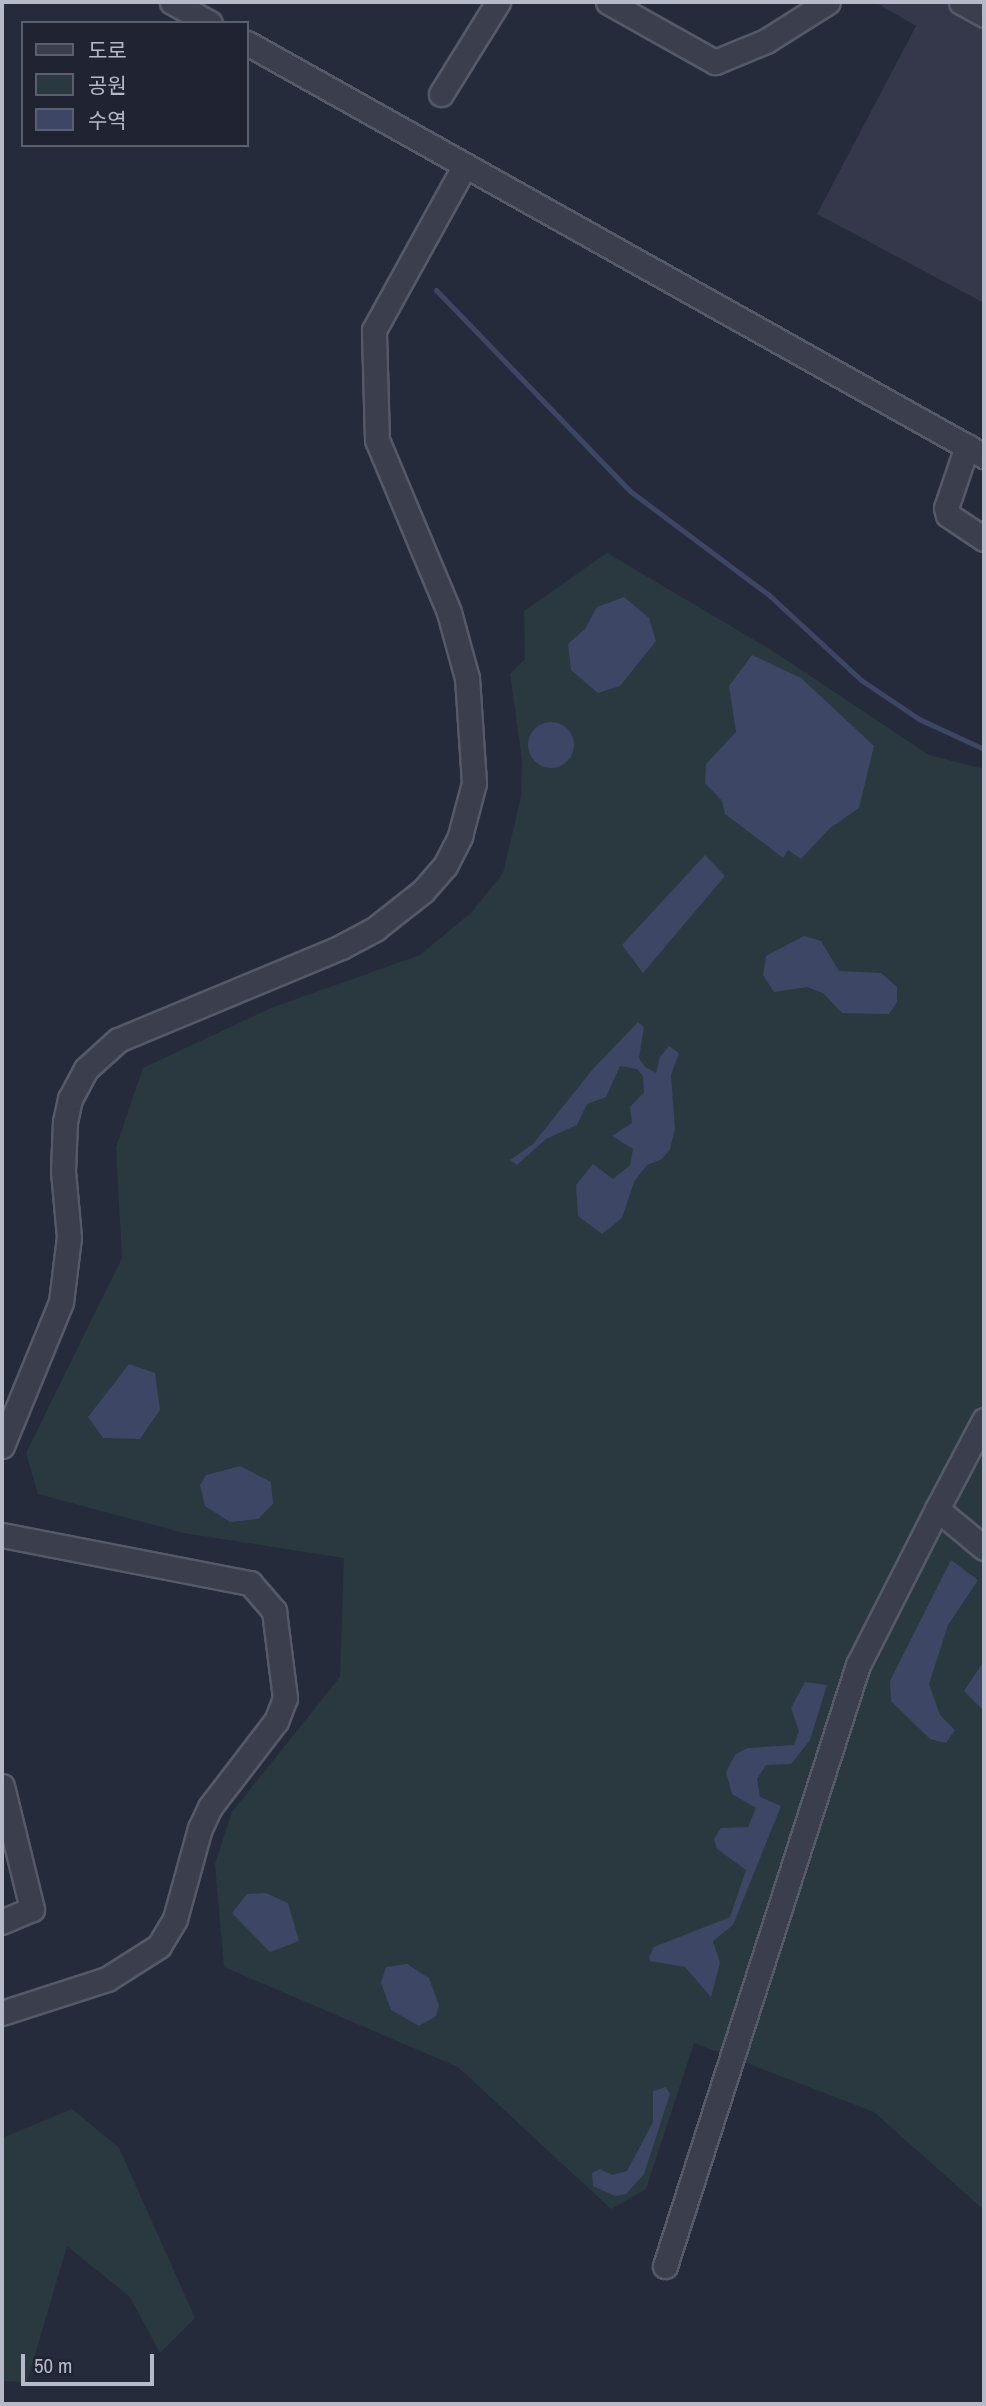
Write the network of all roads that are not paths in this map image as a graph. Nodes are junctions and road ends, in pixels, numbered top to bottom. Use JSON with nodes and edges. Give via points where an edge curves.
{"nodes":[{"id":1,"x":172,"y":2,"type":"edge"},
{"id":2,"x":498,"y":2,"type":"edge"},
{"id":3,"x":608,"y":2,"type":"edge"},
{"id":4,"x":828,"y":2,"type":"edge"},
{"id":5,"x":961,"y":2,"type":"edge"},
{"id":6,"x":984,"y":15,"type":"edge"},
{"id":7,"x":206,"y":21,"type":"edge"},
{"id":8,"x":248,"y":44,"type":"edge"},
{"id":9,"x":441,"y":94,"type":"dead end"},
{"id":10,"x":465,"y":165,"type":"junction"},
{"id":11,"x":976,"y":451,"type":"edge"},
{"id":12,"x":984,"y":539,"type":"edge"},
{"id":13,"x":984,"y":1420,"type":"edge"},
{"id":14,"x":2,"y":1446,"type":"edge"},
{"id":15,"x":937,"y":1509,"type":"junction"},
{"id":16,"x":2,"y":1535,"type":"edge"},
{"id":17,"x":984,"y":1548,"type":"edge"},
{"id":18,"x":2,"y":1786,"type":"edge"},
{"id":19,"x":2,"y":1922,"type":"edge"},
{"id":20,"x":2,"y":2013,"type":"edge"},
{"id":21,"x":665,"y":2266,"type":"dead end"}],
"edges":[{"from":1,"to":7,"type":"lane"},
{"from":2,"to":9,"type":"lane"},
{"from":3,"to":4,"type":"lane","via":[[715,62],[766,41]]},
{"from":5,"to":6,"type":"lane"},
{"from":8,"to":10,"type":"lane"},
{"from":10,"to":11,"type":"lane"},
{"from":10,"to":14,"type":"lane","via":[[374,330],[377,440],[449,612],[467,678],[474,783],[460,836],[423,891],[376,928],[118,1040],[86,1069],[70,1099],[65,1122],[68,1247],[61,1302]]},
{"from":11,"to":12,"type":"lane","via":[[946,508],[948,515]]},
{"from":13,"to":15,"type":"lane"},
{"from":15,"to":17,"type":"lane"},
{"from":15,"to":21,"type":"lane","via":[[858,1665]]},
{"from":16,"to":20,"type":"lane","via":[[250,1583],[274,1611],[285,1698],[276,1721],[210,1807],[196,1840],[175,1919],[159,1946],[107,1979]]},
{"from":18,"to":19,"type":"lane","via":[[32,1909]]}]}
